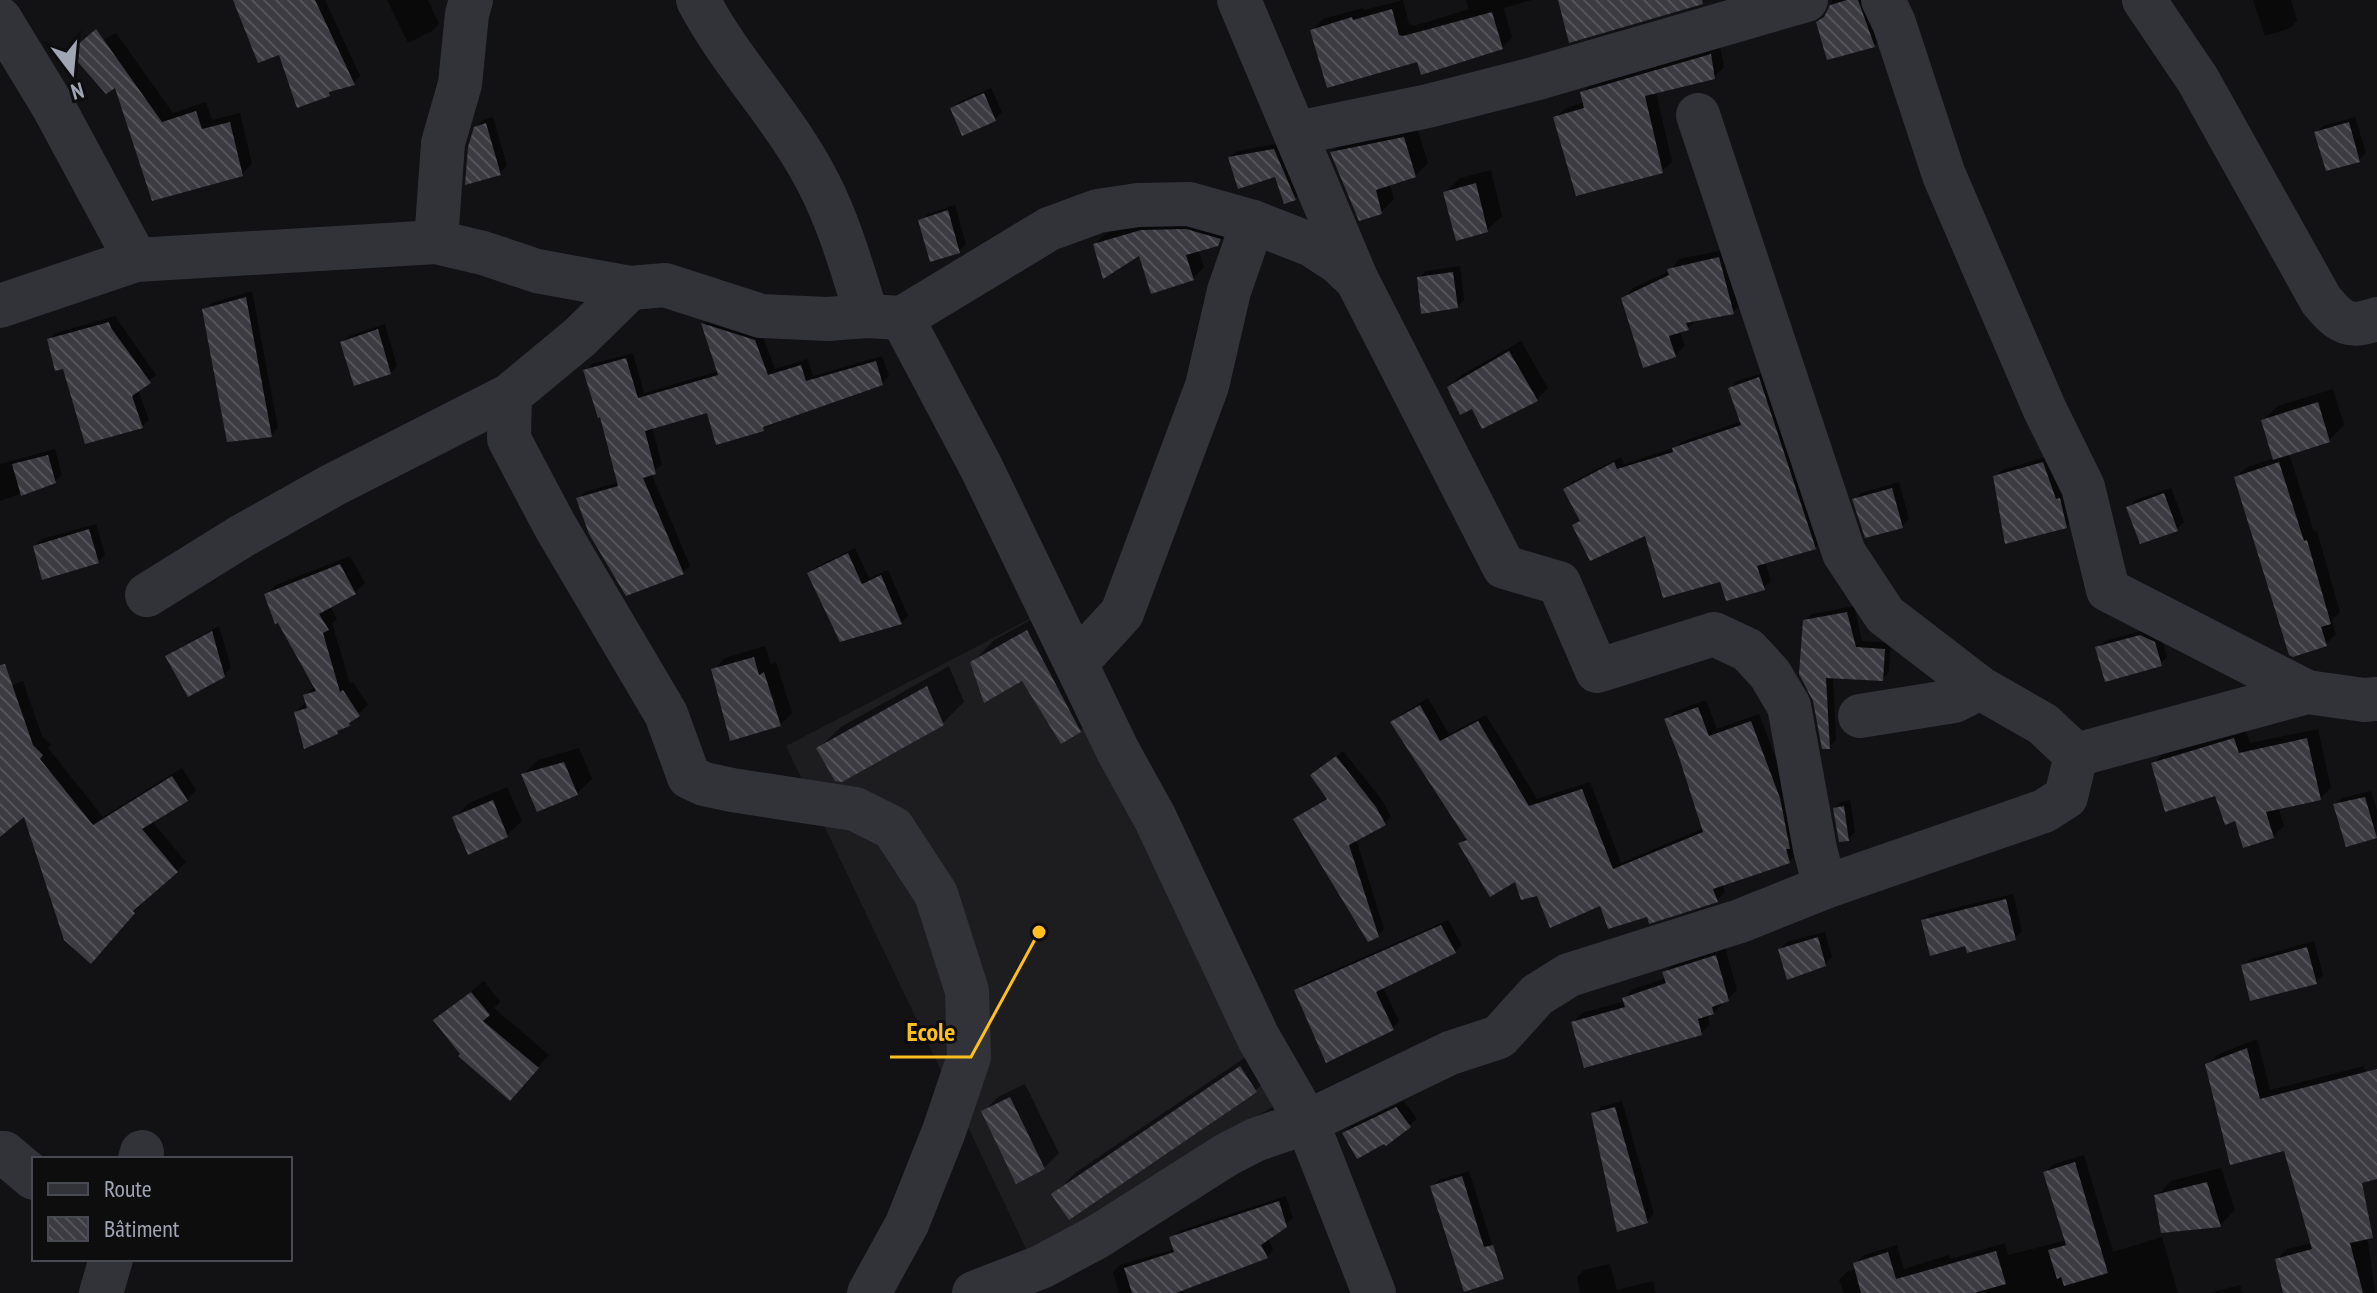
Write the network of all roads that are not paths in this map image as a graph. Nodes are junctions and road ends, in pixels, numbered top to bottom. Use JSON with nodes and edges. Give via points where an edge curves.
{"nodes":[{"id":1,"x":471,"y":0,"type":"edge"},
{"id":2,"x":698,"y":0,"type":"edge"},
{"id":3,"x":1239,"y":0,"type":"edge"},
{"id":4,"x":1806,"y":0,"type":"edge"},
{"id":5,"x":1883,"y":0,"type":"edge"},
{"id":6,"x":2144,"y":0,"type":"edge"},
{"id":7,"x":0,"y":19,"type":"edge"},
{"id":8,"x":1698,"y":115,"type":"dead end"},
{"id":9,"x":1297,"y":133,"type":"junction"},
{"id":10,"x":1253,"y":222,"type":"junction"},
{"id":11,"x":436,"y":242,"type":"junction"},
{"id":12,"x":136,"y":260,"type":"junction"},
{"id":13,"x":1357,"y":280,"type":"junction"},
{"id":14,"x":630,"y":288,"type":"junction"},
{"id":15,"x":0,"y":306,"type":"edge"},
{"id":16,"x":884,"y":317,"type":"junction"},
{"id":17,"x":2377,"y":319,"type":"edge"},
{"id":18,"x":510,"y":395,"type":"junction"},
{"id":19,"x":147,"y":595,"type":"dead end"},
{"id":20,"x":1077,"y":662,"type":"junction"},
{"id":21,"x":1980,"y":688,"type":"junction"},
{"id":22,"x":2307,"y":692,"type":"junction"},
{"id":23,"x":2377,"y":699,"type":"edge"},
{"id":24,"x":1860,"y":716,"type":"dead end"},
{"id":25,"x":2076,"y":755,"type":"junction"},
{"id":26,"x":1825,"y":887,"type":"junction"},
{"id":27,"x":1307,"y":1122,"type":"junction"},
{"id":28,"x":0,"y":1153,"type":"edge"},
{"id":29,"x":32,"y":1176,"type":"edge"},
{"id":30,"x":110,"y":1261,"type":"edge"},
{"id":31,"x":101,"y":1293,"type":"edge"},
{"id":32,"x":869,"y":1293,"type":"edge"},
{"id":33,"x":974,"y":1293,"type":"edge"},
{"id":34,"x":1374,"y":1293,"type":"edge"}],
"edges":[{"from":1,"to":11,"type":"street","via":[[460,84],[443,143]]},
{"from":2,"to":16,"type":"street","via":[[819,183],[849,258]]},
{"from":3,"to":9,"type":"street"},
{"from":4,"to":9,"type":"street","via":[[1534,79]]},
{"from":5,"to":22,"type":"street","via":[[1944,175],[2083,487],[2108,590]]},
{"from":6,"to":17,"type":"street","via":[[2198,80],[2321,300],[2336,319],[2357,326]]},
{"from":7,"to":12,"type":"street"},
{"from":8,"to":21,"type":"street","via":[[1844,553],[1885,615]]},
{"from":9,"to":13,"type":"street"},
{"from":10,"to":13,"type":"street","via":[[1312,245]]},
{"from":10,"to":16,"type":"street","via":[[1189,204],[1098,211],[1049,229]]},
{"from":10,"to":20,"type":"street","via":[[1229,291],[1207,386],[1122,613]]},
{"from":11,"to":12,"type":"street"},
{"from":11,"to":14,"type":"street","via":[[537,271]]},
{"from":12,"to":15,"type":"street"},
{"from":13,"to":26,"type":"street","via":[[1504,567],[1559,583],[1597,671],[1714,634],[1748,650],[1770,674],[1789,706]]},
{"from":14,"to":16,"type":"street","via":[[665,285],[761,316]]},
{"from":14,"to":18,"type":"street"},
{"from":16,"to":20,"type":"street","via":[[981,467]]},
{"from":18,"to":19,"type":"street","via":[[333,485]]},
{"from":18,"to":32,"type":"street","via":[[509,439],[666,714],[689,777],[732,790],[855,809],[893,828],[936,894],[967,991],[969,1057],[907,1224]]},
{"from":20,"to":27,"type":"street","via":[[1258,1037]]},
{"from":21,"to":24,"type":"street","via":[[1954,701]]},
{"from":21,"to":25,"type":"street","via":[[2043,724]]},
{"from":22,"to":23,"type":"street"},
{"from":22,"to":25,"type":"street"},
{"from":25,"to":26,"type":"street","via":[[2066,797],[2044,811]]},
{"from":26,"to":27,"type":"street","via":[[1740,921],[1569,975],[1537,995],[1499,1037],[1450,1053]]},
{"from":27,"to":33,"type":"street","via":[[1255,1140],[1097,1237],[1041,1267]]},
{"from":27,"to":34,"type":"street"},
{"from":28,"to":29,"type":"street"},
{"from":30,"to":31,"type":"street"}]}
